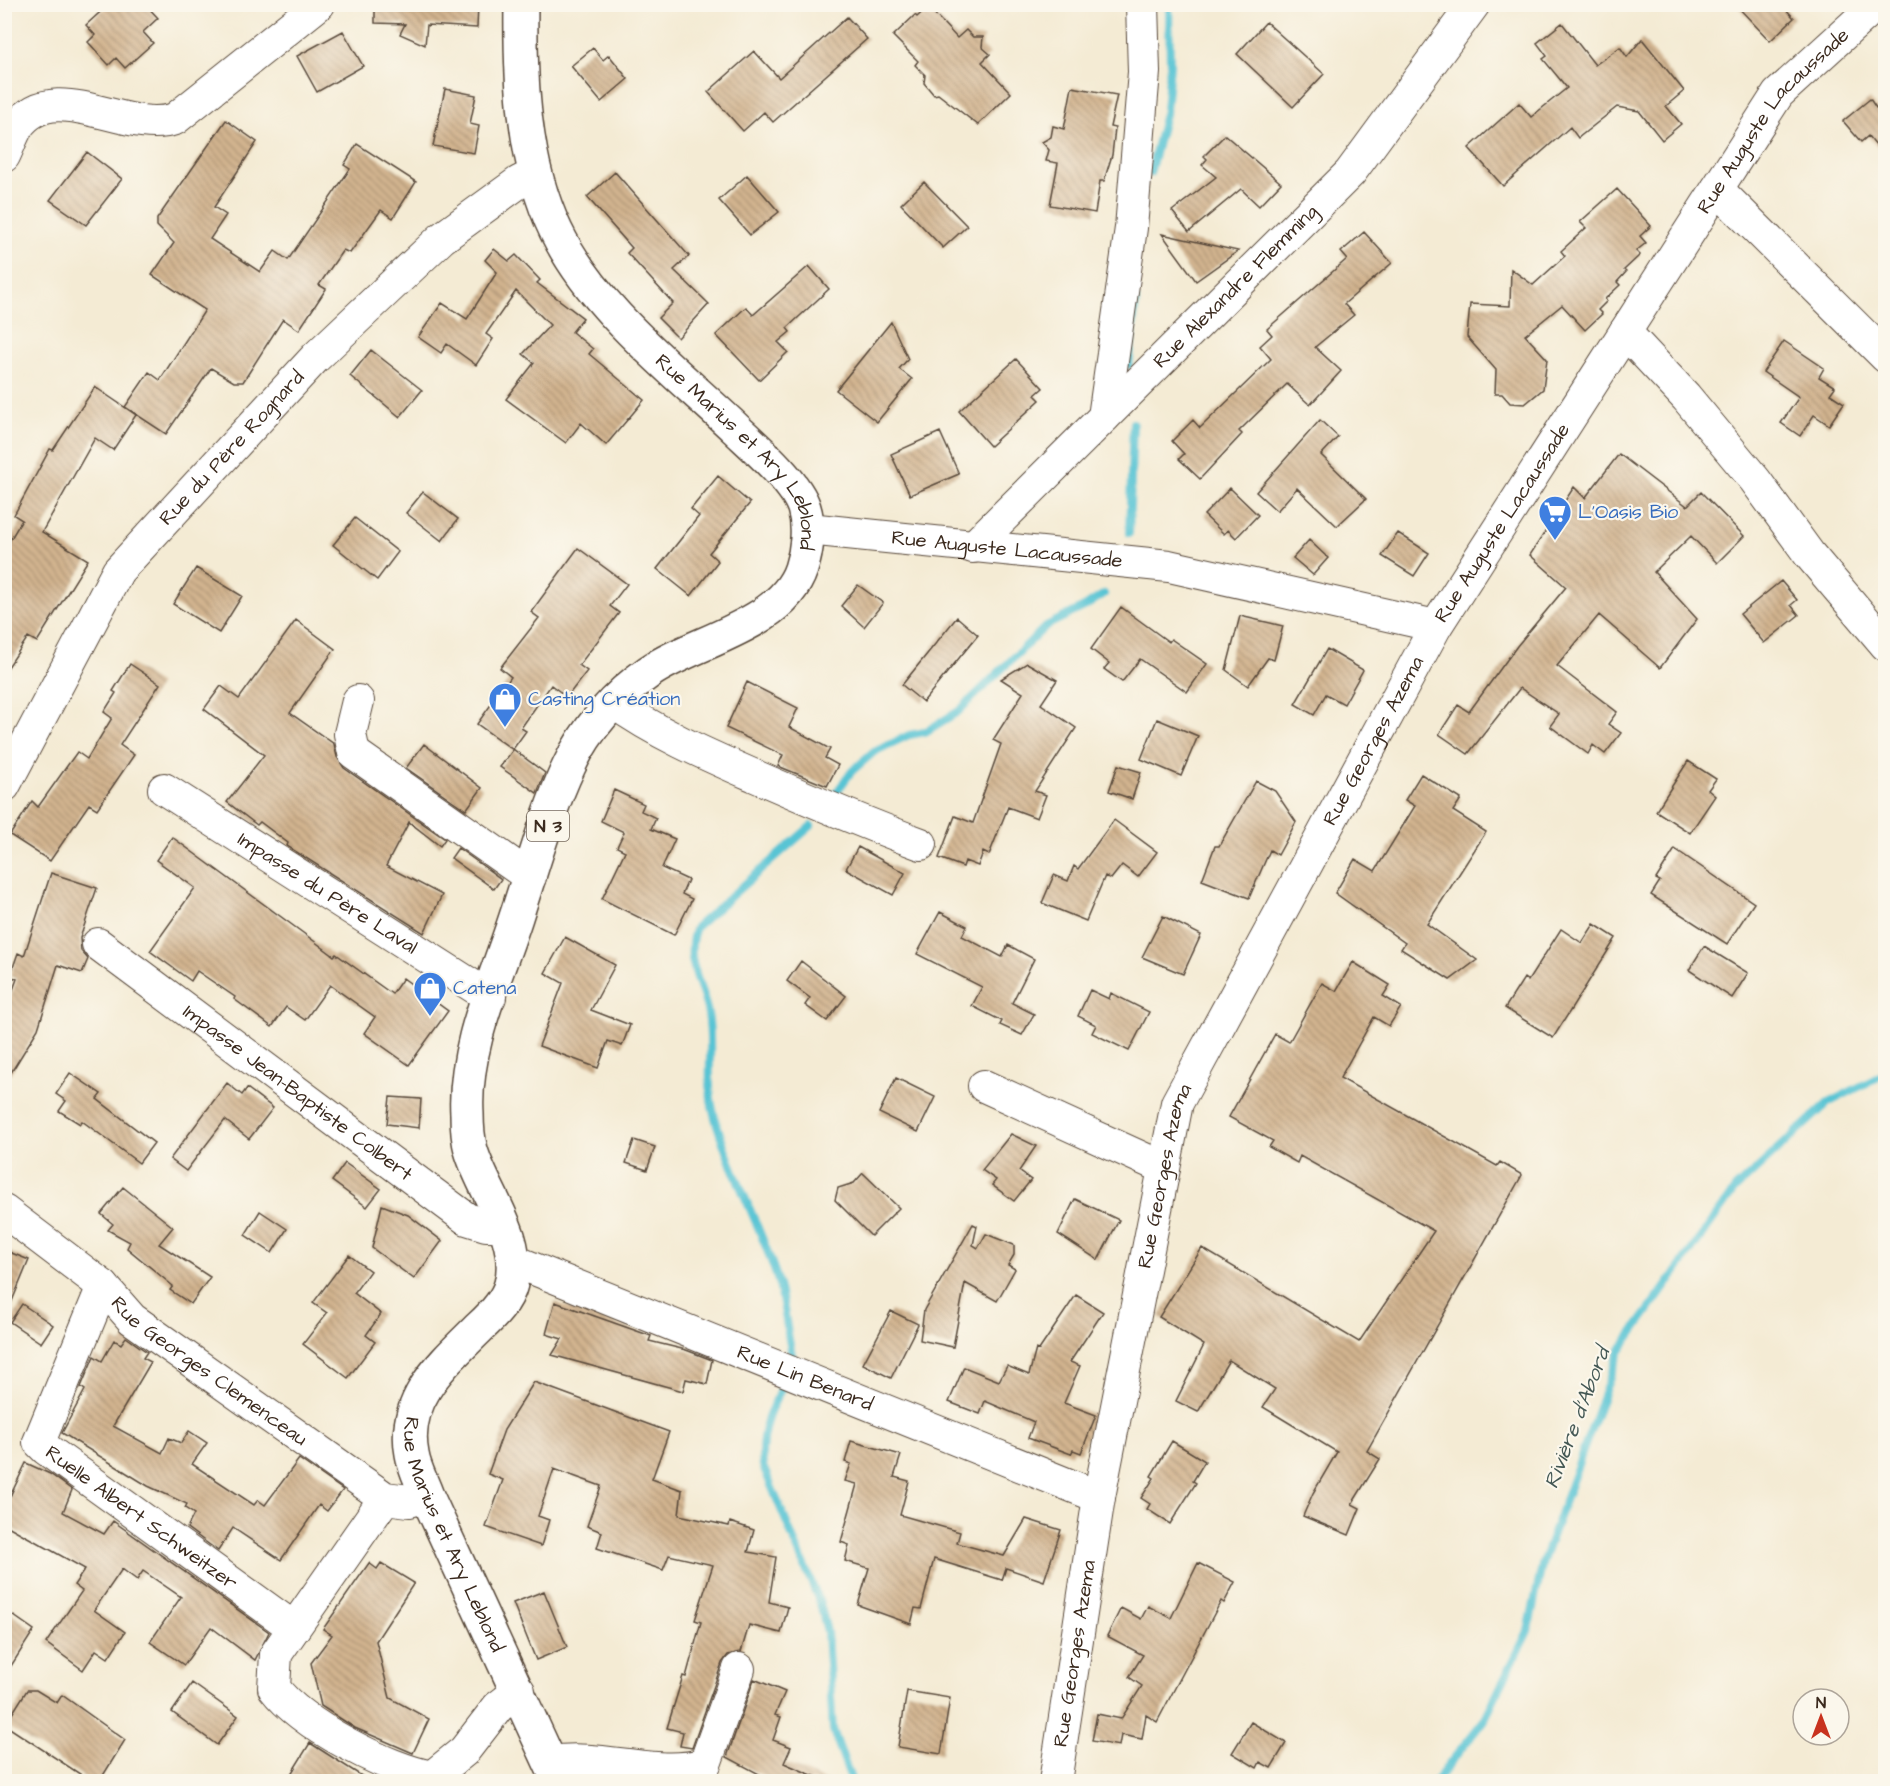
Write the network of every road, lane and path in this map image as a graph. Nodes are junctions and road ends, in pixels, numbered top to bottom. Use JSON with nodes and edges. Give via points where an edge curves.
{"nodes":[{"id":1,"x":319,"y":4,"type":"edge"},
{"id":2,"x":520,"y":4,"type":"edge"},
{"id":3,"x":1142,"y":4,"type":"edge"},
{"id":4,"x":1474,"y":4,"type":"edge"},
{"id":5,"x":1884,"y":4,"type":"edge"},
{"id":6,"x":4,"y":156,"type":"edge"},
{"id":7,"x":535,"y":174,"type":"junction"},
{"id":8,"x":1718,"y":189,"type":"junction"},
{"id":9,"x":1625,"y":332,"type":"junction"},
{"id":10,"x":1886,"y":357,"type":"edge"},
{"id":11,"x":1104,"y":417,"type":"junction"},
{"id":12,"x":808,"y":529,"type":"junction"},
{"id":13,"x":974,"y":547,"type":"junction"},
{"id":14,"x":1436,"y":626,"type":"junction"},
{"id":15,"x":1886,"y":645,"type":"edge"},
{"id":16,"x":358,"y":701,"type":"dead end"},
{"id":17,"x":613,"y":702,"type":"junction"},
{"id":18,"x":4,"y":786,"type":"edge"},
{"id":19,"x":164,"y":789,"type":"dead end"},
{"id":20,"x":921,"y":844,"type":"dead end"},
{"id":21,"x":530,"y":877,"type":"junction"},
{"id":22,"x":98,"y":944,"type":"dead end"},
{"id":23,"x":490,"y":997,"type":"junction"},
{"id":24,"x":984,"y":1086,"type":"dead end"},
{"id":25,"x":1164,"y":1168,"type":"junction"},
{"id":26,"x":4,"y":1211,"type":"edge"},
{"id":27,"x":504,"y":1225,"type":"junction"},
{"id":28,"x":512,"y":1260,"type":"junction"},
{"id":29,"x":103,"y":1286,"type":"junction"},
{"id":30,"x":427,"y":1496,"type":"junction"},
{"id":31,"x":1099,"y":1497,"type":"junction"},
{"id":32,"x":385,"y":1498,"type":"junction"},
{"id":33,"x":294,"y":1628,"type":"junction"},
{"id":34,"x":739,"y":1670,"type":"dead end"},
{"id":35,"x":519,"y":1691,"type":"junction"},
{"id":36,"x":555,"y":1772,"type":"edge"},
{"id":37,"x":1055,"y":1782,"type":"edge"}],
"edges":[{"from":1,"to":6,"type":"street","via":[[175,119],[149,124],[60,103],[43,107],[18,126]]},
{"from":2,"to":7,"type":"main road","name":"Rue Marius et Ary Leblond","number":"N 3","via":[[520,42]]},
{"from":3,"to":11,"type":"street","via":[[1144,72],[1131,228]]},
{"from":4,"to":11,"type":"street","name":"Rue Alexandre Flemming","via":[[1350,173]]},
{"from":5,"to":8,"type":"street","name":"Rue Auguste Lacaussade","via":[[1868,12],[1778,94]]},
{"from":7,"to":12,"type":"main road","name":"Rue Marius et Ary Leblond","number":"N 3","via":[[556,232],[589,285],[644,343],[772,463],[803,504]]},
{"from":7,"to":18,"type":"street","name":"Rue du Père Rognard","via":[[442,238],[341,334],[118,571]]},
{"from":8,"to":9,"type":"street","name":"Rue Auguste Lacaussade"},
{"from":8,"to":10,"type":"street"},
{"from":9,"to":14,"type":"street","name":"Rue Auguste Lacaussade"},
{"from":9,"to":15,"type":"street","via":[[1748,471],[1809,554]]},
{"from":11,"to":13,"type":"street","name":"Rue Alexandre Flemming"},
{"from":12,"to":13,"type":"street","name":"Rue Auguste Lacaussade"},
{"from":12,"to":17,"type":"main road","name":"Rue Marius et Ary Leblond","number":"N 3","via":[[800,573],[778,604],[716,640],[651,670]]},
{"from":13,"to":14,"type":"street","name":"Rue Auguste Lacaussade","via":[[1169,566]]},
{"from":14,"to":25,"type":"street","name":"Rue Georges Azema","via":[[1177,1103]]},
{"from":16,"to":21,"type":"street","via":[[350,734],[354,753]]},
{"from":17,"to":20,"type":"street","via":[[634,718],[720,761]]},
{"from":17,"to":21,"type":"main road","name":"Rue Marius et Ary Leblond","number":"N 3","via":[[569,766]]},
{"from":19,"to":23,"type":"street","name":"Impasse du Père Laval"},
{"from":21,"to":23,"type":"main road","name":"Rue Marius et Ary Leblond","number":"N 3"},
{"from":22,"to":27,"type":"street","name":"Impasse Jean-Baptiste Colbert","via":[[467,1219]]},
{"from":23,"to":27,"type":"main road","name":"Rue Marius et Ary Leblond","number":"N 3","via":[[468,1076],[466,1114],[471,1150]]},
{"from":24,"to":25,"type":"street"},
{"from":25,"to":31,"type":"street","name":"Rue Georges Azema"},
{"from":26,"to":29,"type":"street","name":"Rue Georges Clemenceau"},
{"from":27,"to":28,"type":"main road","name":"Rue Marius et Ary Leblond","number":"N 3"},
{"from":28,"to":30,"type":"main road","name":"Rue Marius et Ary Leblond","number":"N 3","via":[[512,1283],[504,1300],[428,1381],[416,1404],[412,1454]]},
{"from":28,"to":31,"type":"street","name":"Rue Lin Benard"},
{"from":29,"to":32,"type":"street","name":"Rue Georges Clemenceau","via":[[132,1319]]},
{"from":29,"to":33,"type":"street","name":"Ruelle Albert Schweitzer","via":[[39,1442]]},
{"from":30,"to":32,"type":"street","via":[[409,1501]]},
{"from":30,"to":35,"type":"main road","name":"Rue Marius et Ary Leblond","number":"N 3"},
{"from":31,"to":37,"type":"street","name":"Rue Georges Azema"},
{"from":32,"to":33,"type":"street"},
{"from":33,"to":35,"type":"street","via":[[276,1654],[273,1667],[274,1688],[283,1700],[326,1730],[408,1773],[432,1777],[464,1751],[498,1707]]},
{"from":34,"to":36,"type":"street","via":[[705,1764],[687,1769],[574,1758]]},
{"from":35,"to":36,"type":"main road","name":"Rue Marius et Ary Leblond","number":"N 3"}]}
